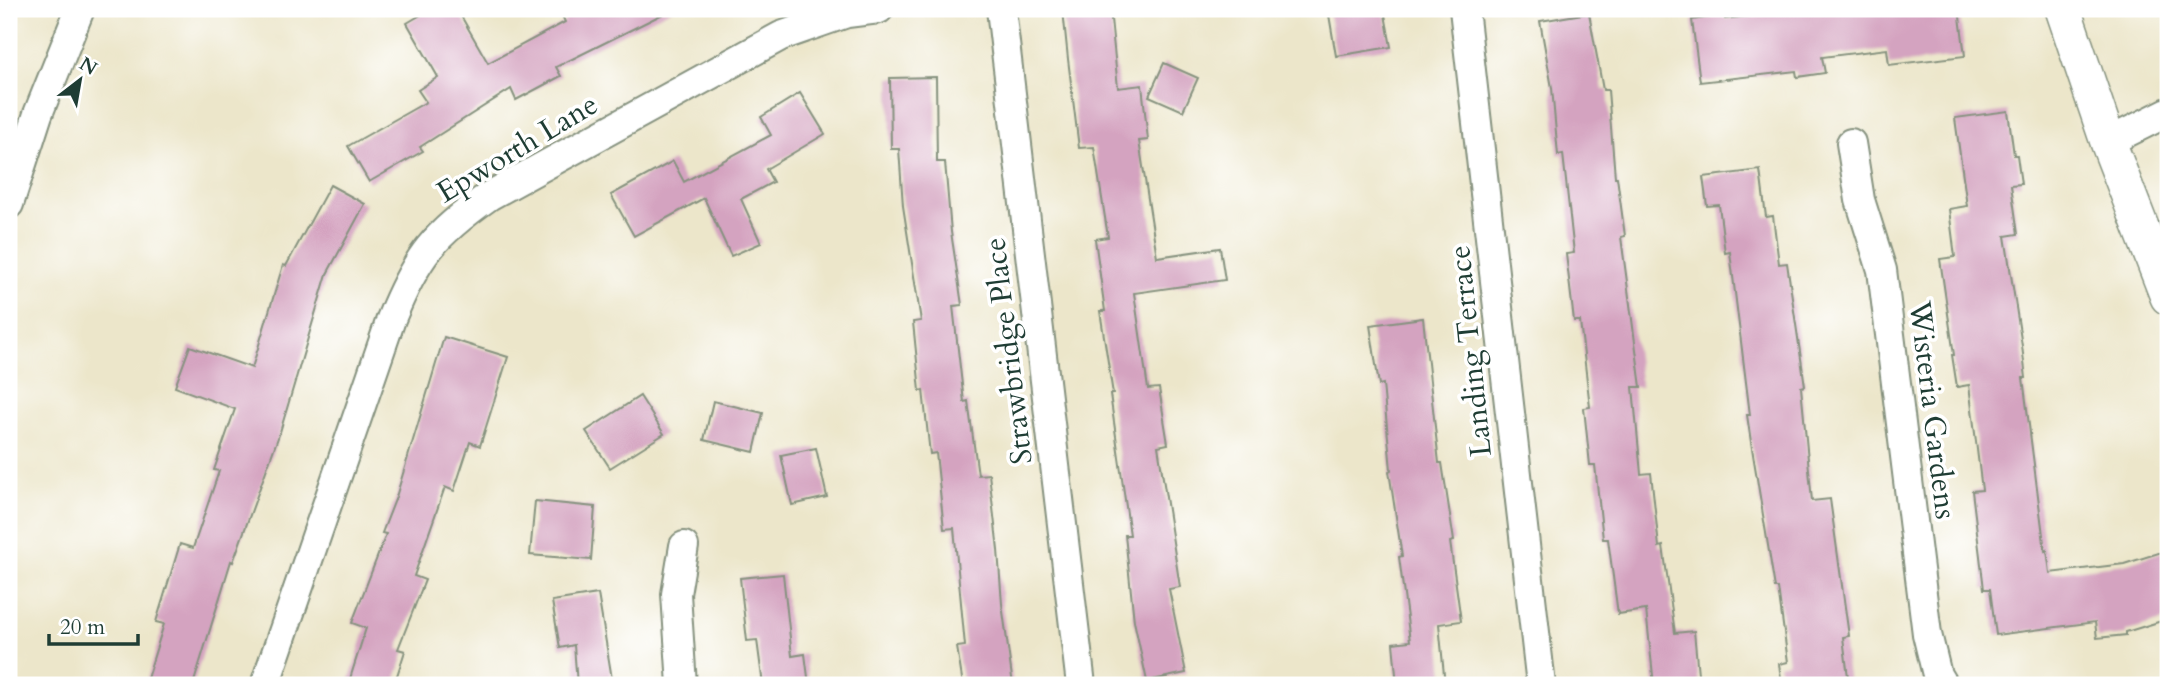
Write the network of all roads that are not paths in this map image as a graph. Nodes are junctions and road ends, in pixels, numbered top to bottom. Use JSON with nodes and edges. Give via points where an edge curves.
{"nodes":[{"id":1,"x":80,"y":9,"type":"edge"},
{"id":2,"x":879,"y":9,"type":"edge"},
{"id":3,"x":1001,"y":9,"type":"edge"},
{"id":4,"x":1464,"y":9,"type":"edge"},
{"id":5,"x":2063,"y":9,"type":"edge"},
{"id":6,"x":2168,"y":112,"type":"edge"},
{"id":7,"x":2108,"y":142,"type":"junction"},
{"id":8,"x":1851,"y":143,"type":"dead end"},
{"id":9,"x":9,"y":204,"type":"edge"},
{"id":10,"x":2168,"y":297,"type":"edge"},
{"id":11,"x":684,"y":546,"type":"dead end"},
{"id":12,"x":1939,"y":682,"type":"edge"},
{"id":13,"x":265,"y":685,"type":"edge"},
{"id":14,"x":682,"y":685,"type":"edge"},
{"id":15,"x":1081,"y":685,"type":"edge"},
{"id":16,"x":1541,"y":685,"type":"edge"}],
"edges":[{"from":1,"to":9,"type":"street","via":[[38,114]]},
{"from":2,"to":13,"type":"street","name":"Epworth Lane","via":[[847,13],[781,36],[489,196],[428,246],[407,279],[391,319]]},
{"from":3,"to":15,"type":"street","name":"Strawbridge Place"},
{"from":4,"to":16,"type":"street","name":"Landing Terrace"},
{"from":5,"to":7,"type":"street"},
{"from":6,"to":7,"type":"street"},
{"from":7,"to":10,"type":"street"},
{"from":8,"to":12,"type":"street","name":"Wisteria Gardens","via":[[1860,200],[1882,270],[1927,634]]},
{"from":11,"to":14,"type":"street","via":[[676,594]]}]}
